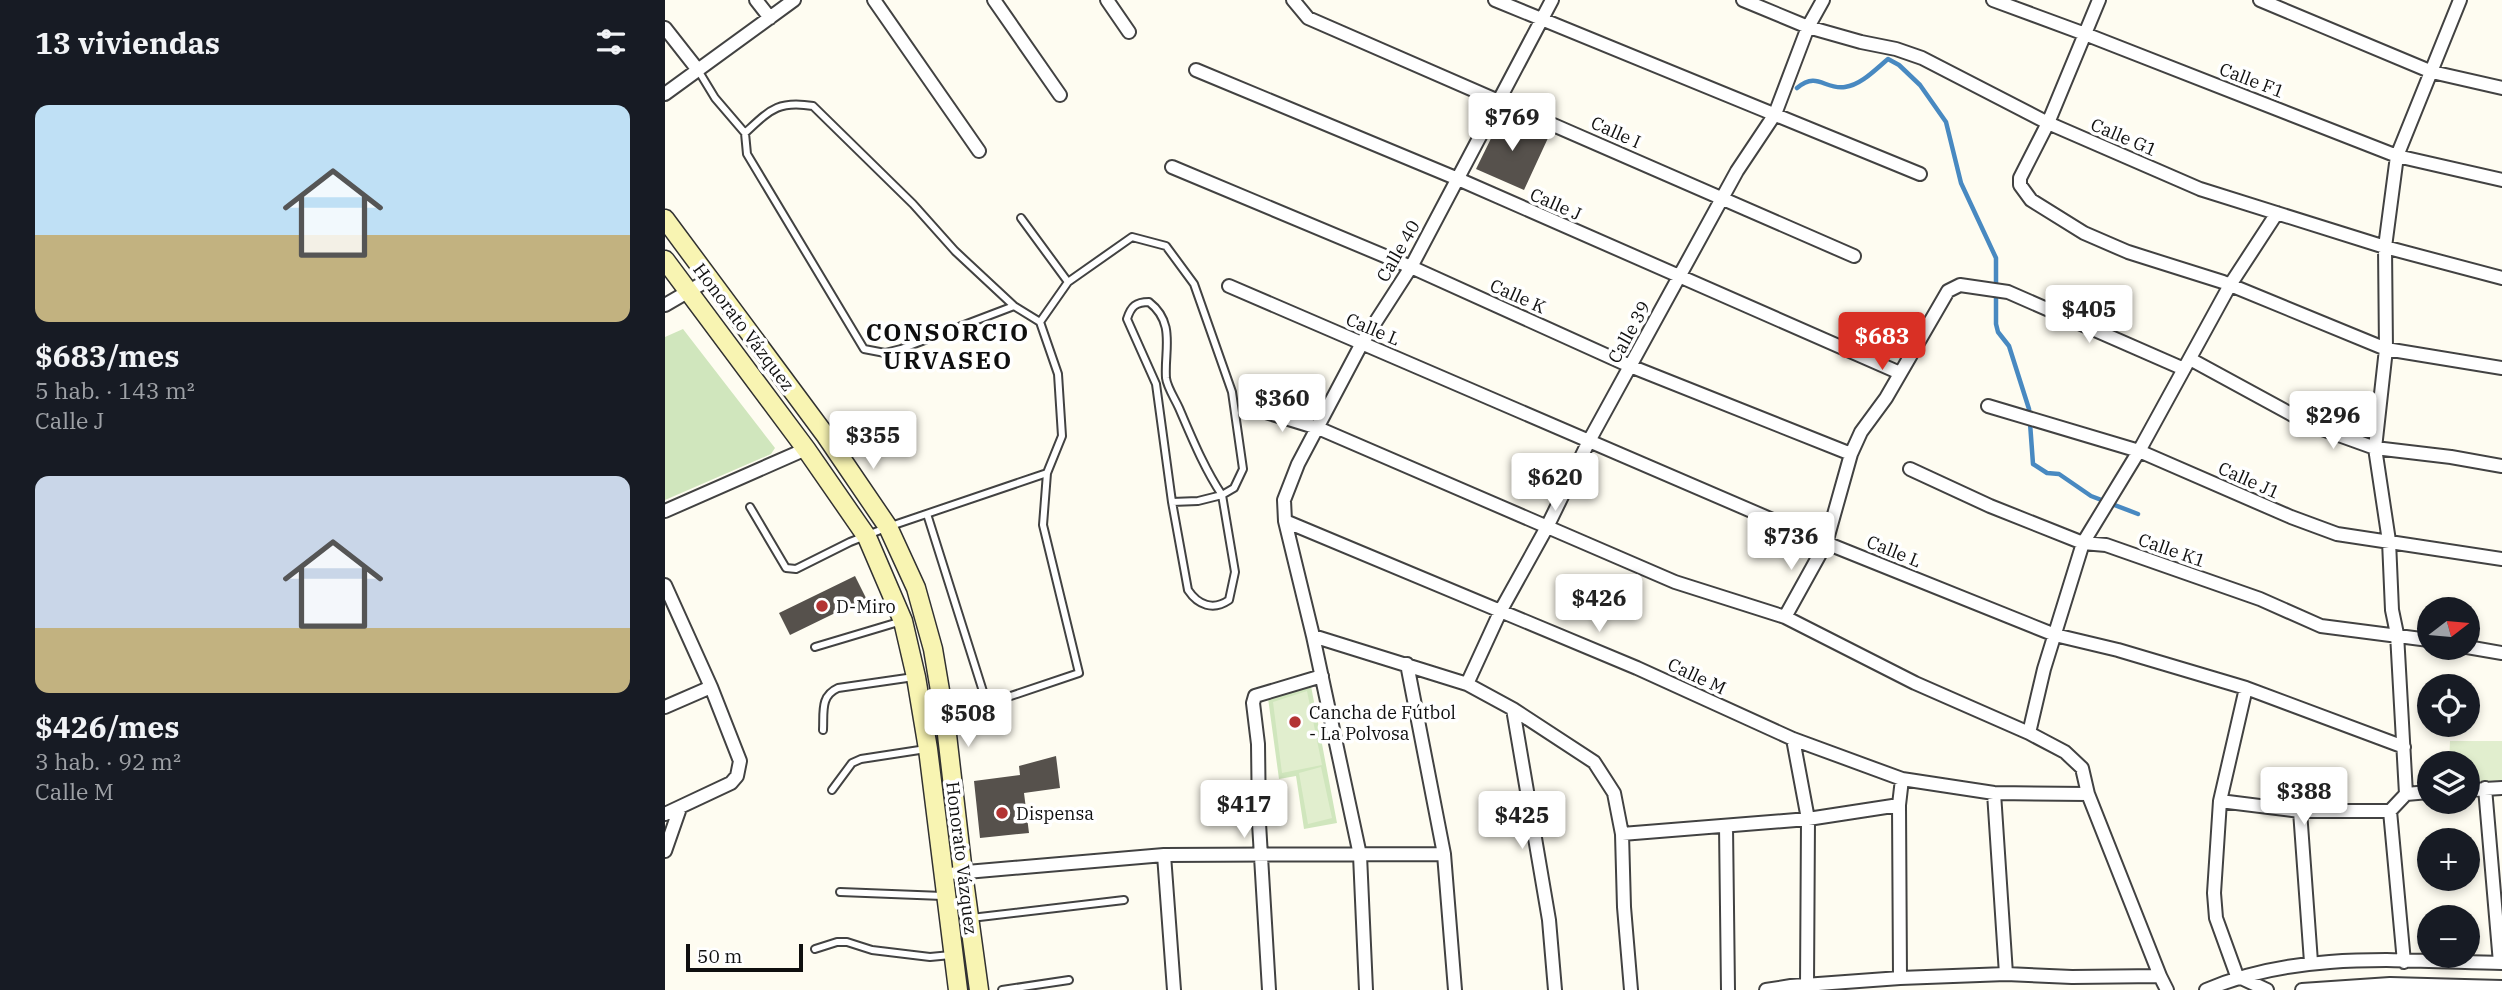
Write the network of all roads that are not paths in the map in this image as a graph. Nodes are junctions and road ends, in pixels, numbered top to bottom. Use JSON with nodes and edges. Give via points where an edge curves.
{"nodes":[{"id":1,"x":756,"y":0,"type":"edge"},
{"id":2,"x":794,"y":0,"type":"edge"},
{"id":3,"x":874,"y":0,"type":"edge"},
{"id":4,"x":994,"y":0,"type":"edge"},
{"id":5,"x":1107,"y":0,"type":"edge"},
{"id":6,"x":1293,"y":0,"type":"edge"},
{"id":7,"x":1495,"y":0,"type":"edge"},
{"id":8,"x":1552,"y":0,"type":"edge"},
{"id":9,"x":1743,"y":0,"type":"edge"},
{"id":10,"x":1823,"y":0,"type":"edge"},
{"id":11,"x":1993,"y":0,"type":"edge"},
{"id":12,"x":2099,"y":0,"type":"edge"},
{"id":13,"x":2260,"y":0,"type":"edge"},
{"id":14,"x":2460,"y":0,"type":"edge"},
{"id":15,"x":770,"y":18,"type":"junction"},
{"id":16,"x":1542,"y":19,"type":"junction"},
{"id":17,"x":1808,"y":27,"type":"junction"},
{"id":18,"x":665,"y":28,"type":"edge"},
{"id":19,"x":1129,"y":32,"type":"dead end"},
{"id":20,"x":2085,"y":34,"type":"junction"},
{"id":21,"x":698,"y":70,"type":"junction"},
{"id":22,"x":1196,"y":70,"type":"dead end"},
{"id":23,"x":2432,"y":72,"type":"junction"},
{"id":24,"x":2502,"y":88,"type":"edge"},
{"id":25,"x":665,"y":94,"type":"edge"},
{"id":26,"x":1060,"y":95,"type":"dead end"},
{"id":27,"x":1499,"y":100,"type":"junction"},
{"id":28,"x":1775,"y":114,"type":"junction"},
{"id":29,"x":2047,"y":123,"type":"junction"},
{"id":30,"x":745,"y":133,"type":"junction"},
{"id":31,"x":979,"y":151,"type":"dead end"},
{"id":32,"x":2397,"y":156,"type":"junction"},
{"id":33,"x":1172,"y":167,"type":"dead end"},
{"id":34,"x":1920,"y":174,"type":"dead end"},
{"id":35,"x":1458,"y":179,"type":"junction"},
{"id":36,"x":2502,"y":180,"type":"edge"},
{"id":37,"x":1722,"y":198,"type":"junction"},
{"id":38,"x":2277,"y":213,"type":"junction"},
{"id":39,"x":1021,"y":218,"type":"dead end"},
{"id":40,"x":665,"y":219,"type":"edge"},
{"id":41,"x":2385,"y":247,"type":"junction"},
{"id":42,"x":1854,"y":256,"type":"dead end"},
{"id":43,"x":665,"y":260,"type":"edge"},
{"id":44,"x":1411,"y":267,"type":"junction"},
{"id":45,"x":1679,"y":278,"type":"junction"},
{"id":46,"x":2502,"y":278,"type":"edge"},
{"id":47,"x":708,"y":280,"type":"junction"},
{"id":48,"x":1068,"y":282,"type":"junction"},
{"id":49,"x":2230,"y":285,"type":"junction"},
{"id":50,"x":1229,"y":286,"type":"dead end"},
{"id":51,"x":688,"y":293,"type":"junction"},
{"id":52,"x":665,"y":305,"type":"edge"},
{"id":53,"x":1014,"y":306,"type":"junction"},
{"id":54,"x":1040,"y":322,"type":"junction"},
{"id":55,"x":1362,"y":343,"type":"junction"},
{"id":56,"x":2386,"y":349,"type":"junction"},
{"id":57,"x":2187,"y":364,"type":"junction"},
{"id":58,"x":1630,"y":366,"type":"junction"},
{"id":59,"x":2502,"y":368,"type":"edge"},
{"id":60,"x":1900,"y":373,"type":"junction"},
{"id":61,"x":1988,"y":406,"type":"dead end"},
{"id":62,"x":1256,"y":408,"type":"dead end"},
{"id":63,"x":1318,"y":428,"type":"junction"},
{"id":64,"x":1589,"y":441,"type":"junction"},
{"id":65,"x":806,"y":449,"type":"junction"},
{"id":66,"x":2375,"y":449,"type":"junction"},
{"id":67,"x":2139,"y":451,"type":"junction"},
{"id":68,"x":1851,"y":454,"type":"junction"},
{"id":69,"x":2502,"y":466,"type":"edge"},
{"id":70,"x":1910,"y":469,"type":"dead end"},
{"id":71,"x":1047,"y":473,"type":"junction"},
{"id":72,"x":1223,"y":495,"type":"junction"},
{"id":73,"x":1172,"y":502,"type":"junction"},
{"id":74,"x":750,"y":508,"type":"dead end"},
{"id":75,"x":665,"y":512,"type":"edge"},
{"id":76,"x":927,"y":514,"type":"junction"},
{"id":77,"x":1285,"y":521,"type":"junction"},
{"id":78,"x":888,"y":527,"type":"junction"},
{"id":79,"x":1547,"y":527,"type":"junction"},
{"id":80,"x":867,"y":537,"type":"junction"},
{"id":81,"x":2389,"y":541,"type":"junction"},
{"id":82,"x":1826,"y":543,"type":"junction"},
{"id":83,"x":2083,"y":543,"type":"junction"},
{"id":84,"x":2502,"y":559,"type":"edge"},
{"id":85,"x":665,"y":585,"type":"edge"},
{"id":86,"x":669,"y":605,"type":"edge"},
{"id":87,"x":1501,"y":610,"type":"junction"},
{"id":88,"x":1785,"y":617,"type":"junction"},
{"id":89,"x":903,"y":621,"type":"junction"},
{"id":90,"x":2397,"y":634,"type":"junction"},
{"id":91,"x":2055,"y":635,"type":"junction"},
{"id":92,"x":1313,"y":636,"type":"junction"},
{"id":93,"x":2417,"y":638,"type":"edge"},
{"id":94,"x":815,"y":647,"type":"dead end"},
{"id":95,"x":2480,"y":649,"type":"edge"},
{"id":96,"x":2502,"y":653,"type":"edge"},
{"id":97,"x":1408,"y":664,"type":"junction"},
{"id":98,"x":1322,"y":676,"type":"junction"},
{"id":99,"x":916,"y":677,"type":"junction"},
{"id":100,"x":1467,"y":684,"type":"junction"},
{"id":101,"x":711,"y":687,"type":"junction"},
{"id":102,"x":2246,"y":688,"type":"junction"},
{"id":103,"x":665,"y":707,"type":"edge"},
{"id":104,"x":1513,"y":709,"type":"junction"},
{"id":105,"x":823,"y":730,"type":"dead end"},
{"id":106,"x":2029,"y":733,"type":"junction"},
{"id":107,"x":1793,"y":739,"type":"junction"},
{"id":108,"x":2404,"y":747,"type":"junction"},
{"id":109,"x":927,"y":749,"type":"junction"},
{"id":110,"x":1902,"y":779,"type":"junction"},
{"id":111,"x":2485,"y":788,"type":"junction"},
{"id":112,"x":2502,"y":788,"type":"edge"},
{"id":113,"x":2480,"y":789,"type":"edge"},
{"id":114,"x":832,"y":790,"type":"dead end"},
{"id":115,"x":1994,"y":793,"type":"junction"},
{"id":116,"x":2417,"y":793,"type":"edge"},
{"id":117,"x":2088,"y":794,"type":"junction"},
{"id":118,"x":2406,"y":794,"type":"junction"},
{"id":119,"x":2220,"y":800,"type":"junction"},
{"id":120,"x":1899,"y":805,"type":"junction"},
{"id":121,"x":680,"y":808,"type":"junction"},
{"id":122,"x":2300,"y":811,"type":"junction"},
{"id":123,"x":2390,"y":811,"type":"junction"},
{"id":124,"x":665,"y":814,"type":"edge"},
{"id":125,"x":1808,"y":819,"type":"junction"},
{"id":126,"x":1726,"y":826,"type":"junction"},
{"id":127,"x":1622,"y":834,"type":"junction"},
{"id":128,"x":665,"y":851,"type":"edge"},
{"id":129,"x":1444,"y":854,"type":"junction"},
{"id":130,"x":1164,"y":855,"type":"junction"},
{"id":131,"x":1262,"y":855,"type":"junction"},
{"id":132,"x":1360,"y":855,"type":"junction"},
{"id":133,"x":942,"y":873,"type":"junction"},
{"id":134,"x":963,"y":873,"type":"junction"},
{"id":135,"x":840,"y":892,"type":"dead end"},
{"id":136,"x":945,"y":896,"type":"junction"},
{"id":137,"x":1124,"y":900,"type":"dead end"},
{"id":138,"x":969,"y":919,"type":"junction"},
{"id":139,"x":815,"y":949,"type":"dead end"},
{"id":140,"x":953,"y":955,"type":"junction"},
{"id":141,"x":2311,"y":962,"type":"junction"},
{"id":142,"x":2404,"y":962,"type":"junction"},
{"id":143,"x":2501,"y":963,"type":"edge"},
{"id":144,"x":2006,"y":974,"type":"junction"},
{"id":145,"x":2160,"y":976,"type":"junction"},
{"id":146,"x":2237,"y":976,"type":"junction"},
{"id":147,"x":2072,"y":977,"type":"junction"},
{"id":148,"x":1900,"y":978,"type":"junction"},
{"id":149,"x":1069,"y":980,"type":"dead end"},
{"id":150,"x":1807,"y":987,"type":"edge"},
{"id":151,"x":2502,"y":987,"type":"edge"},
{"id":152,"x":958,"y":990,"type":"edge"},
{"id":153,"x":979,"y":990,"type":"edge"},
{"id":154,"x":1002,"y":990,"type":"edge"},
{"id":155,"x":1174,"y":990,"type":"edge"},
{"id":156,"x":1269,"y":990,"type":"edge"},
{"id":157,"x":1366,"y":990,"type":"edge"},
{"id":158,"x":1455,"y":990,"type":"edge"},
{"id":159,"x":1555,"y":990,"type":"edge"},
{"id":160,"x":1631,"y":990,"type":"edge"},
{"id":161,"x":1728,"y":990,"type":"edge"},
{"id":162,"x":1766,"y":990,"type":"edge"},
{"id":163,"x":1893,"y":990,"type":"edge"},
{"id":164,"x":2085,"y":990,"type":"edge"},
{"id":165,"x":2168,"y":990,"type":"edge"},
{"id":166,"x":2206,"y":990,"type":"edge"},
{"id":167,"x":2267,"y":990,"type":"edge"},
{"id":168,"x":2302,"y":990,"type":"edge"}],
"edges":[{"from":1,"to":15,"type":"street"},
{"from":2,"to":15,"type":"street"},
{"from":3,"to":31,"type":"street"},
{"from":4,"to":26,"type":"street"},
{"from":5,"to":19,"type":"street"},
{"from":6,"to":27,"type":"street","name":"Calle I","via":[[1308,18]]},
{"from":7,"to":16,"type":"street"},
{"from":8,"to":16,"type":"street","name":"Calle 40"},
{"from":9,"to":17,"type":"street","name":"Calle G1"},
{"from":10,"to":17,"type":"street","name":"Calle 39"},
{"from":11,"to":20,"type":"street","name":"Calle F1"},
{"from":12,"to":20,"type":"street"},
{"from":13,"to":23,"type":"street"},
{"from":14,"to":23,"type":"street"},
{"from":15,"to":21,"type":"street"},
{"from":16,"to":27,"type":"street","name":"Calle 40"},
{"from":16,"to":28,"type":"street"},
{"from":17,"to":28,"type":"street","name":"Calle 39"},
{"from":17,"to":29,"type":"street","name":"Calle G1","via":[[1922,58]]},
{"from":18,"to":21,"type":"street"},
{"from":20,"to":29,"type":"street"},
{"from":20,"to":32,"type":"street","name":"Calle F1"},
{"from":21,"to":25,"type":"street"},
{"from":21,"to":30,"type":"lane"},
{"from":22,"to":35,"type":"street","name":"Calle J"},
{"from":23,"to":24,"type":"street"},
{"from":23,"to":32,"type":"street"},
{"from":27,"to":35,"type":"street","name":"Calle 40"},
{"from":27,"to":37,"type":"street","name":"Calle I"},
{"from":28,"to":34,"type":"street"},
{"from":28,"to":37,"type":"street","name":"Calle 39"},
{"from":29,"to":38,"type":"street","name":"Calle G1","via":[[2200,189]]},
{"from":29,"to":49,"type":"street","via":[[2020,178],[2031,200],[2084,233],[2128,253]]},
{"from":30,"to":53,"type":"lane","via":[[769,111],[792,102],[813,106]]},
{"from":30,"to":53,"type":"lane","via":[[747,154],[864,349],[885,353],[901,349]]},
{"from":32,"to":36,"type":"street","name":"Calle F1"},
{"from":32,"to":41,"type":"street"},
{"from":33,"to":44,"type":"street","name":"Calle K"},
{"from":35,"to":44,"type":"street","name":"Calle 40"},
{"from":35,"to":45,"type":"street","name":"Calle J"},
{"from":37,"to":42,"type":"street","name":"Calle I"},
{"from":37,"to":45,"type":"street","name":"Calle 39"},
{"from":38,"to":41,"type":"street","name":"Calle G1"},
{"from":38,"to":49,"type":"street"},
{"from":39,"to":48,"type":"lane"},
{"from":40,"to":47,"type":"street","name":"Honorato Vázquez"},
{"from":41,"to":46,"type":"street","name":"Calle G1"},
{"from":41,"to":56,"type":"street"},
{"from":43,"to":51,"type":"street","name":"Honorato Vázquez"},
{"from":44,"to":55,"type":"street","name":"Calle 40"},
{"from":44,"to":58,"type":"street","name":"Calle K"},
{"from":45,"to":58,"type":"street","name":"Calle 39"},
{"from":45,"to":60,"type":"street","name":"Calle J"},
{"from":47,"to":51,"type":"street"},
{"from":47,"to":78,"type":"street","name":"Honorato Vázquez"},
{"from":48,"to":54,"type":"lane"},
{"from":48,"to":72,"type":"lane","via":[[1132,237],[1166,246],[1194,284],[1232,392],[1243,470],[1234,488]]},
{"from":49,"to":56,"type":"street"},
{"from":49,"to":57,"type":"street"},
{"from":50,"to":55,"type":"street","name":"Calle L"},
{"from":51,"to":52,"type":"street"},
{"from":51,"to":65,"type":"street","name":"Honorato Vázquez"},
{"from":53,"to":54,"type":"lane"},
{"from":54,"to":71,"type":"lane","via":[[1058,374],[1062,436]]},
{"from":55,"to":63,"type":"street","name":"Calle 40"},
{"from":55,"to":64,"type":"street","name":"Calle L"},
{"from":56,"to":59,"type":"street"},
{"from":56,"to":66,"type":"street"},
{"from":57,"to":60,"type":"street","via":[[2008,292],[1960,285],[1948,291]]},
{"from":57,"to":66,"type":"street","via":[[2311,425]]},
{"from":57,"to":67,"type":"street"},
{"from":58,"to":64,"type":"street","name":"Calle 39"},
{"from":58,"to":68,"type":"street","name":"Calle K"},
{"from":60,"to":68,"type":"street"},
{"from":61,"to":67,"type":"street","name":"Calle J1"},
{"from":62,"to":63,"type":"street"},
{"from":63,"to":77,"type":"street","name":"Calle 40","via":[[1284,500]]},
{"from":63,"to":79,"type":"street"},
{"from":64,"to":79,"type":"street","name":"Calle 39"},
{"from":64,"to":82,"type":"street","name":"Calle L"},
{"from":65,"to":75,"type":"street"},
{"from":65,"to":80,"type":"street","name":"Honorato Vázquez"},
{"from":66,"to":69,"type":"street"},
{"from":66,"to":81,"type":"street"},
{"from":67,"to":81,"type":"street","name":"Calle J1","via":[[2337,534]]},
{"from":67,"to":83,"type":"street"},
{"from":68,"to":82,"type":"street"},
{"from":70,"to":83,"type":"street","name":"Calle K1"},
{"from":71,"to":76,"type":"lane"},
{"from":71,"to":76,"type":"lane","via":[[1043,525],[1079,673],[1000,700],[987,704]]},
{"from":72,"to":73,"type":"lane"},
{"from":72,"to":73,"type":"lane","via":[[1235,572],[1229,600],[1220,606],[1196,602],[1188,590]]},
{"from":72,"to":73,"type":"lane","via":[[1208,474],[1166,379],[1166,330],[1157,308],[1138,302],[1127,319],[1156,384]]},
{"from":74,"to":80,"type":"lane","via":[[786,568],[796,569]]},
{"from":76,"to":78,"type":"lane"},
{"from":77,"to":87,"type":"street","name":"Calle M"},
{"from":77,"to":92,"type":"street"},
{"from":78,"to":80,"type":"lane"},
{"from":78,"to":134,"type":"street","name":"Honorato Vázquez","via":[[916,588],[933,649]]},
{"from":79,"to":87,"type":"street","name":"Calle 39"},
{"from":79,"to":88,"type":"street","via":[[1675,582]]},
{"from":80,"to":89,"type":"street","name":"Honorato Vázquez"},
{"from":81,"to":84,"type":"street","name":"Calle J1"},
{"from":81,"to":90,"type":"street"},
{"from":82,"to":88,"type":"street"},
{"from":82,"to":91,"type":"street","name":"Calle L"},
{"from":83,"to":90,"type":"street","name":"Calle K1","via":[[2106,545],[2260,599],[2321,626]]},
{"from":83,"to":91,"type":"street"},
{"from":85,"to":86,"type":"street"},
{"from":86,"to":101,"type":"street"},
{"from":87,"to":100,"type":"street","name":"Calle 39"},
{"from":87,"to":107,"type":"street","name":"Calle M"},
{"from":88,"to":106,"type":"street","via":[[1915,683]]},
{"from":89,"to":94,"type":"lane"},
{"from":89,"to":99,"type":"street","name":"Honorato Vázquez"},
{"from":90,"to":93,"type":"street","name":"Calle K1"},
{"from":90,"to":108,"type":"street"},
{"from":91,"to":102,"type":"street","name":"Calle L"},
{"from":91,"to":106,"type":"street"},
{"from":92,"to":97,"type":"street"},
{"from":92,"to":98,"type":"street"},
{"from":95,"to":96,"type":"street"},
{"from":97,"to":100,"type":"street"},
{"from":97,"to":129,"type":"street"},
{"from":98,"to":131,"type":"street","via":[[1255,696]]},
{"from":98,"to":132,"type":"street"},
{"from":99,"to":105,"type":"lane","via":[[829,692],[824,701]]},
{"from":99,"to":109,"type":"street","name":"Honorato Vázquez"},
{"from":100,"to":104,"type":"street"},
{"from":101,"to":103,"type":"street"},
{"from":101,"to":121,"type":"street","via":[[740,761],[737,776]]},
{"from":102,"to":108,"type":"street","name":"Calle L"},
{"from":102,"to":119,"type":"street"},
{"from":104,"to":127,"type":"street","via":[[1594,762],[1615,793]]},
{"from":104,"to":159,"type":"street","via":[[1547,908]]},
{"from":106,"to":117,"type":"street","via":[[2065,752],[2082,768]]},
{"from":107,"to":110,"type":"street","name":"Calle M"},
{"from":107,"to":125,"type":"street"},
{"from":108,"to":118,"type":"street"},
{"from":109,"to":114,"type":"lane","via":[[861,759],[852,763]]},
{"from":109,"to":133,"type":"street","name":"Honorato Vázquez"},
{"from":110,"to":115,"type":"street","name":"Calle M"},
{"from":110,"to":120,"type":"street"},
{"from":111,"to":112,"type":"street"},
{"from":111,"to":113,"type":"street"},
{"from":111,"to":143,"type":"street"},
{"from":115,"to":117,"type":"street","name":"Calle M"},
{"from":115,"to":144,"type":"street"},
{"from":116,"to":118,"type":"street"},
{"from":117,"to":145,"type":"street"},
{"from":118,"to":123,"type":"street"},
{"from":119,"to":122,"type":"street"},
{"from":119,"to":146,"type":"street","via":[[2216,918]]},
{"from":120,"to":125,"type":"street"},
{"from":120,"to":148,"type":"street"},
{"from":121,"to":124,"type":"street"},
{"from":121,"to":128,"type":"street"},
{"from":122,"to":123,"type":"street"},
{"from":122,"to":141,"type":"street"},
{"from":123,"to":142,"type":"street"},
{"from":125,"to":126,"type":"street"},
{"from":125,"to":150,"type":"street"},
{"from":126,"to":127,"type":"street"},
{"from":126,"to":161,"type":"street"},
{"from":127,"to":160,"type":"street"},
{"from":129,"to":132,"type":"street"},
{"from":129,"to":158,"type":"street"},
{"from":130,"to":131,"type":"street"},
{"from":130,"to":134,"type":"street"},
{"from":130,"to":155,"type":"street"},
{"from":131,"to":132,"type":"street"},
{"from":131,"to":156,"type":"street"},
{"from":132,"to":157,"type":"street"},
{"from":133,"to":134,"type":"street"},
{"from":133,"to":136,"type":"street","name":"Honorato Vázquez"},
{"from":134,"to":138,"type":"street","name":"Honorato Vázquez"},
{"from":135,"to":136,"type":"lane"},
{"from":136,"to":140,"type":"street","name":"Honorato Vázquez"},
{"from":137,"to":138,"type":"lane"},
{"from":138,"to":153,"type":"street","name":"Honorato Vázquez"},
{"from":139,"to":140,"type":"lane","via":[[847,942],[872,950]]},
{"from":140,"to":152,"type":"street","name":"Honorato Vázquez"},
{"from":141,"to":142,"type":"street"},
{"from":141,"to":146,"type":"street"},
{"from":142,"to":143,"type":"street"},
{"from":144,"to":147,"type":"street"},
{"from":144,"to":148,"type":"street"},
{"from":145,"to":147,"type":"street"},
{"from":145,"to":165,"type":"street"},
{"from":146,"to":166,"type":"street"},
{"from":146,"to":167,"type":"street"},
{"from":147,"to":164,"type":"street"},
{"from":148,"to":150,"type":"street"},
{"from":148,"to":163,"type":"lane"},
{"from":149,"to":154,"type":"lane"},
{"from":150,"to":162,"type":"street"},
{"from":151,"to":168,"type":"street","via":[[2391,984]]}]}
